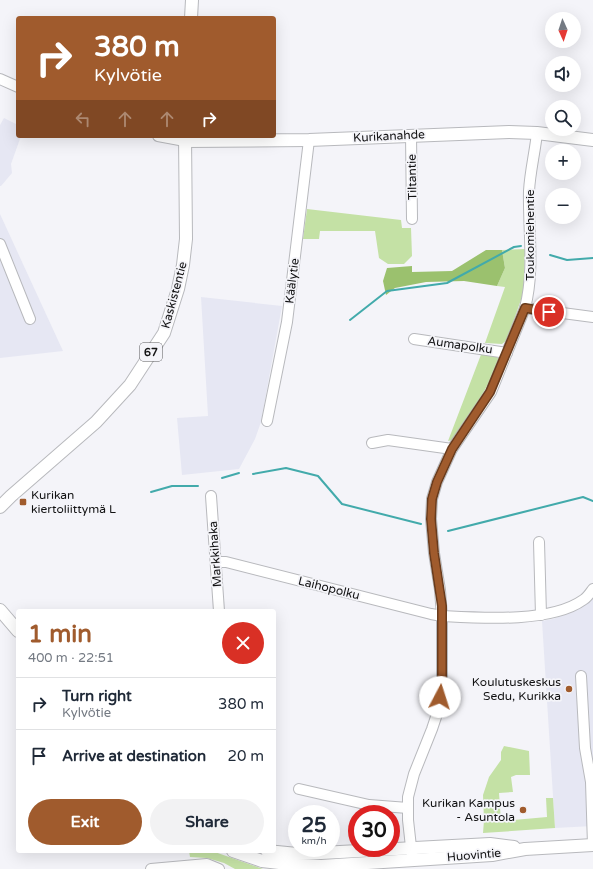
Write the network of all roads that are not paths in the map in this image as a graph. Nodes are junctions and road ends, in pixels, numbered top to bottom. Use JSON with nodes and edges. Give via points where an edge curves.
{"nodes":[{"id":1,"x":192,"y":0,"type":"edge"},
{"id":2,"x":190,"y":16,"type":"edge"},
{"id":3,"x":0,"y":79,"type":"edge"},
{"id":4,"x":16,"y":86,"type":"edge"},
{"id":5,"x":537,"y":133,"type":"junction"},
{"id":6,"x":411,"y":135,"type":"junction"},
{"id":7,"x":185,"y":138,"type":"edge"},
{"id":8,"x":309,"y":140,"type":"junction"},
{"id":9,"x":593,"y":140,"type":"edge"},
{"id":10,"x":412,"y":218,"type":"dead end"},
{"id":11,"x":0,"y":244,"type":"edge"},
{"id":12,"x":525,"y":308,"type":"junction"},
{"id":13,"x":593,"y":317,"type":"edge"},
{"id":14,"x":30,"y":319,"type":"dead end"},
{"id":15,"x":414,"y":339,"type":"dead end"},
{"id":16,"x":507,"y":353,"type":"junction"},
{"id":17,"x":267,"y":421,"type":"dead end"},
{"id":18,"x":372,"y":443,"type":"dead end"},
{"id":19,"x":452,"y":449,"type":"junction"},
{"id":20,"x":211,"y":496,"type":"dead end"},
{"id":21,"x":0,"y":507,"type":"edge"},
{"id":22,"x":539,"y":542,"type":"dead end"},
{"id":23,"x":216,"y":562,"type":"junction"},
{"id":24,"x":593,"y":589,"type":"edge"},
{"id":25,"x":219,"y":609,"type":"edge"},
{"id":26,"x":0,"y":610,"type":"edge"},
{"id":27,"x":541,"y":615,"type":"junction"},
{"id":28,"x":442,"y":616,"type":"junction"},
{"id":29,"x":16,"y":628,"type":"edge"},
{"id":30,"x":581,"y":676,"type":"dead end"},
{"id":31,"x":299,"y":789,"type":"dead end"},
{"id":32,"x":408,"y":808,"type":"junction"},
{"id":33,"x":593,"y":845,"type":"edge"},
{"id":34,"x":276,"y":852,"type":"edge"},
{"id":35,"x":239,"y":853,"type":"edge"},
{"id":36,"x":288,"y":853,"type":"edge"},
{"id":37,"x":340,"y":853,"type":"edge"},
{"id":38,"x":412,"y":854,"type":"junction"},
{"id":39,"x":321,"y":867,"type":"edge"},
{"id":40,"x":151,"y":869,"type":"edge"},
{"id":41,"x":219,"y":869,"type":"edge"}],
"edges":[{"from":1,"to":2,"type":"main road"},
{"from":3,"to":4,"type":"street"},
{"from":5,"to":6,"type":"main road","name":"Kurikanahde"},
{"from":5,"to":9,"type":"main road","name":"Kurikanahde"},
{"from":5,"to":12,"type":"street","name":"Toukomiehentie","via":[[529,190],[530,269],[529,294]]},
{"from":6,"to":8,"type":"main road","name":"Kurikanahde"},
{"from":6,"to":10,"type":"street","name":"Tiltantie"},
{"from":7,"to":8,"type":"main road","name":"Kurikanahde"},
{"from":7,"to":21,"type":"main road","name":"Kaskistentie","number":"67","via":[[186,239],[178,290],[164,333],[130,385],[96,422]]},
{"from":8,"to":17,"type":"street","name":"Käälytie","via":[[287,322]]},
{"from":11,"to":14,"type":"street"},
{"from":12,"to":13,"type":"street"},
{"from":12,"to":16,"type":"street","name":"Toukomiehentie"},
{"from":15,"to":16,"type":"street","name":"Aumapolku"},
{"from":16,"to":19,"type":"street","name":"Toukomiehentie","via":[[490,392]]},
{"from":18,"to":19,"type":"street","via":[[388,440]]},
{"from":19,"to":28,"type":"street","name":"Toukomiehentie","via":[[432,499],[431,519]]},
{"from":20,"to":23,"type":"street","name":"Markkihaka"},
{"from":22,"to":27,"type":"street"},
{"from":23,"to":25,"type":"street","name":"Markkihaka"},
{"from":23,"to":28,"type":"street","name":"Laihopolku","via":[[226,562]]},
{"from":24,"to":27,"type":"street","name":"Laihopolku","via":[[583,600],[567,609]]},
{"from":26,"to":29,"type":"main road"},
{"from":27,"to":28,"type":"street","name":"Laihopolku"},
{"from":28,"to":32,"type":"street","name":"Toukomiehentie","via":[[442,686],[439,708],[414,774]]},
{"from":30,"to":33,"type":"street","via":[[585,748],[591,782]]},
{"from":31,"to":32,"type":"street","via":[[369,805]]},
{"from":32,"to":38,"type":"street","name":"Toukomiehentie"},
{"from":33,"to":38,"type":"main road","name":"Huovintie","via":[[525,849],[492,855]]},
{"from":34,"to":36,"type":"main road","name":"Huovintie"},
{"from":35,"to":39,"type":"main road","name":"Huovintie","via":[[262,861]]},
{"from":37,"to":38,"type":"main road","name":"Huovintie"},
{"from":38,"to":39,"type":"main road","name":"Huovintie"},
{"from":40,"to":41,"type":"street","via":[[207,864]]}]}
